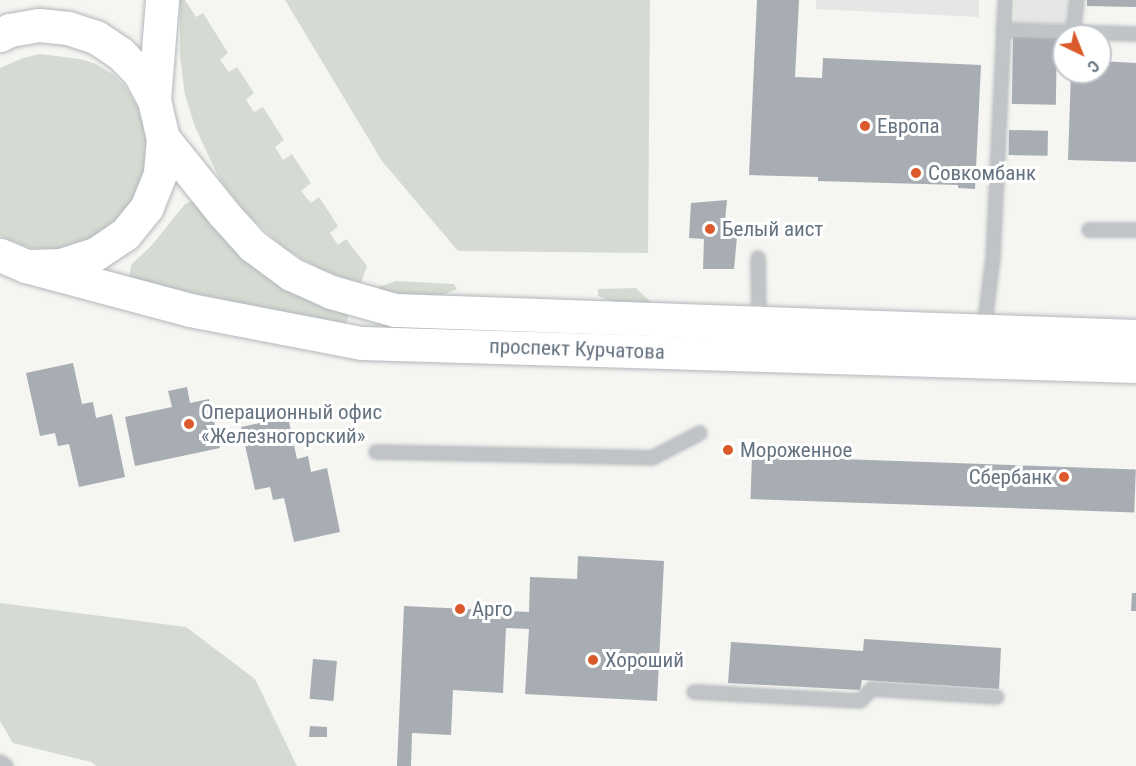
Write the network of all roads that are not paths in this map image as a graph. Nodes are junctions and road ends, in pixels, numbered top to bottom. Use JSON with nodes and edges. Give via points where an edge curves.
{"nodes":[{"id":1,"x":37,"y":0,"type":"edge"},
{"id":2,"x":162,"y":0,"type":"edge"},
{"id":3,"x":1005,"y":0,"type":"edge"},
{"id":4,"x":1077,"y":0,"type":"edge"},
{"id":5,"x":1074,"y":24,"type":"edge"},
{"id":6,"x":1002,"y":30,"type":"junction"},
{"id":7,"x":5,"y":32,"type":"edge"},
{"id":8,"x":1052,"y":32,"type":"edge"},
{"id":9,"x":1112,"y":34,"type":"edge"},
{"id":10,"x":1136,"y":34,"type":"edge"},
{"id":11,"x":154,"y":100,"type":"junction"},
{"id":12,"x":163,"y":138,"type":"junction"},
{"id":13,"x":1089,"y":230,"type":"dead end"},
{"id":14,"x":1136,"y":230,"type":"edge"},
{"id":15,"x":758,"y":258,"type":"dead end"},
{"id":16,"x":13,"y":260,"type":"edge"},
{"id":17,"x":759,"y":322,"type":"junction"},
{"id":18,"x":984,"y":330,"type":"junction"},
{"id":19,"x":1136,"y":336,"type":"edge"},
{"id":20,"x":1136,"y":366,"type":"edge"},
{"id":21,"x":700,"y":433,"type":"dead end"},
{"id":22,"x":376,"y":452,"type":"dead end"},
{"id":23,"x":694,"y":692,"type":"dead end"},
{"id":24,"x":997,"y":697,"type":"dead end"},
{"id":25,"x":0,"y":762,"type":"edge"},
{"id":26,"x":6,"y":766,"type":"edge"}],
"edges":[{"from":1,"to":7,"type":"main road"},
{"from":2,"to":11,"type":"main road"},
{"from":3,"to":6,"type":"lane"},
{"from":4,"to":5,"type":"lane"},
{"from":6,"to":8,"type":"lane"},
{"from":6,"to":18,"type":"lane","via":[[996,210]]},
{"from":7,"to":11,"type":"main road","via":[[39,25],[68,28],[96,37],[120,53],[140,74]]},
{"from":9,"to":10,"type":"lane"},
{"from":11,"to":12,"type":"main road"},
{"from":12,"to":16,"type":"main road","via":[[160,174],[147,207],[125,234],[95,254],[62,265]]},
{"from":12,"to":17,"type":"main road","name":"проспект Курчатова","via":[[253,246],[291,274],[331,292],[395,310]]},
{"from":13,"to":14,"type":"lane"},
{"from":15,"to":17,"type":"lane"},
{"from":16,"to":20,"type":"main road","name":"проспект Курчатова","via":[[190,310],[362,343]]},
{"from":17,"to":18,"type":"main road","name":"проспект Курчатова"},
{"from":18,"to":19,"type":"main road","name":"проспект Курчатова"},
{"from":21,"to":22,"type":"lane","via":[[652,458]]},
{"from":23,"to":24,"type":"lane","via":[[860,701],[872,689]]},
{"from":25,"to":26,"type":"lane"}]}
